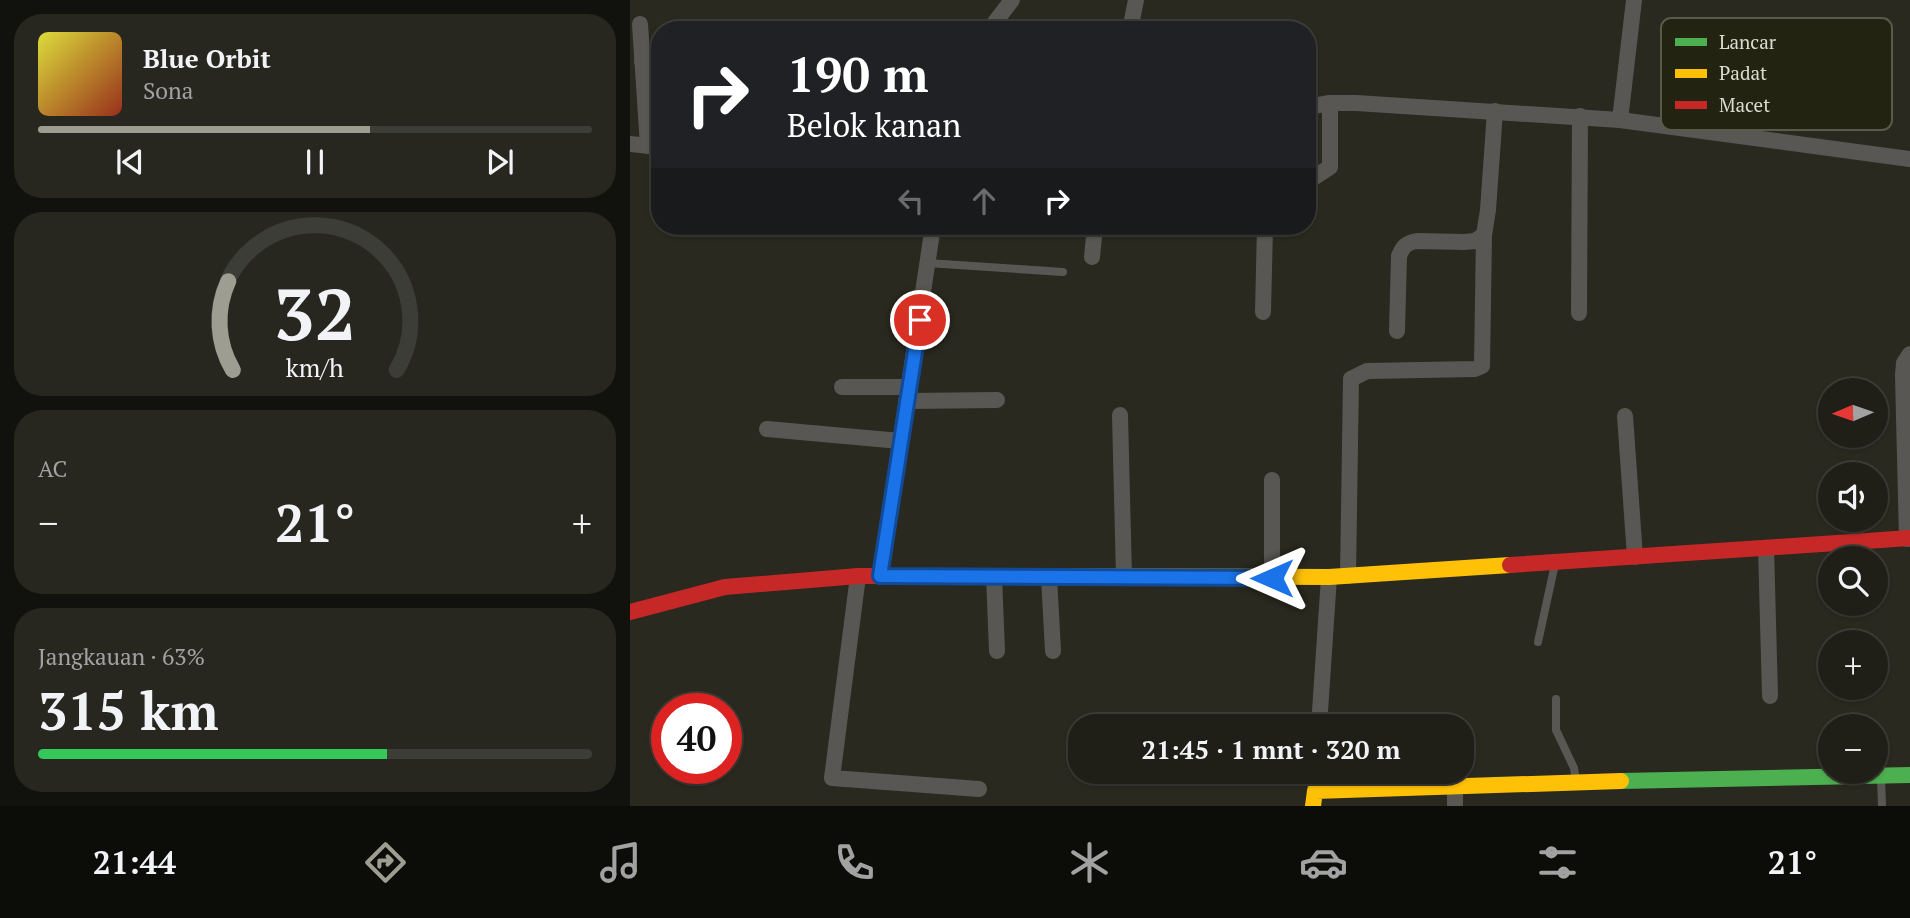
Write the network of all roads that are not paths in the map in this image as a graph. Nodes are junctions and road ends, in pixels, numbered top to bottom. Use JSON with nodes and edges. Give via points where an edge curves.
{"nodes":[{"id":1,"x":1012,"y":0,"type":"edge"},
{"id":2,"x":1136,"y":0,"type":"edge"},
{"id":3,"x":1634,"y":0,"type":"edge"},
{"id":4,"x":996,"y":21,"type":"edge"},
{"id":5,"x":1132,"y":21,"type":"edge"},
{"id":6,"x":640,"y":24,"type":"dead end"},
{"id":7,"x":651,"y":60,"type":"edge"},
{"id":8,"x":642,"y":61,"type":"junction"},
{"id":9,"x":1330,"y":103,"type":"junction"},
{"id":10,"x":1316,"y":105,"type":"edge"},
{"id":11,"x":1495,"y":111,"type":"junction"},
{"id":12,"x":1580,"y":116,"type":"junction"},
{"id":13,"x":1620,"y":120,"type":"junction"},
{"id":14,"x":651,"y":126,"type":"edge"},
{"id":15,"x":1661,"y":126,"type":"edge"},
{"id":16,"x":1694,"y":130,"type":"edge"},
{"id":17,"x":630,"y":144,"type":"edge"},
{"id":18,"x":651,"y":147,"type":"edge"},
{"id":19,"x":1910,"y":159,"type":"edge"},
{"id":20,"x":1316,"y":176,"type":"edge"},
{"id":21,"x":932,"y":235,"type":"edge"},
{"id":22,"x":1094,"y":235,"type":"edge"},
{"id":23,"x":1265,"y":235,"type":"edge"},
{"id":24,"x":1484,"y":235,"type":"junction"},
{"id":25,"x":1092,"y":257,"type":"dead end"},
{"id":26,"x":928,"y":263,"type":"junction"},
{"id":27,"x":1063,"y":272,"type":"dead end"},
{"id":28,"x":1263,"y":312,"type":"dead end"},
{"id":29,"x":1579,"y":313,"type":"dead end"},
{"id":30,"x":1397,"y":331,"type":"dead end"},
{"id":31,"x":1910,"y":354,"type":"edge"},
{"id":32,"x":842,"y":387,"type":"dead end"},
{"id":33,"x":908,"y":394,"type":"junction"},
{"id":34,"x":997,"y":400,"type":"dead end"},
{"id":35,"x":1907,"y":414,"type":"edge"},
{"id":36,"x":1120,"y":415,"type":"dead end"},
{"id":37,"x":1625,"y":416,"type":"dead end"},
{"id":38,"x":767,"y":429,"type":"dead end"},
{"id":39,"x":900,"y":441,"type":"junction"},
{"id":40,"x":1272,"y":480,"type":"dead end"},
{"id":41,"x":1908,"y":538,"type":"edge"},
{"id":42,"x":1766,"y":548,"type":"junction"},
{"id":43,"x":1635,"y":557,"type":"junction"},
{"id":44,"x":1555,"y":564,"type":"junction"},
{"id":45,"x":858,"y":576,"type":"junction"},
{"id":46,"x":880,"y":576,"type":"junction"},
{"id":47,"x":994,"y":576,"type":"junction"},
{"id":48,"x":1348,"y":576,"type":"junction"},
{"id":49,"x":1049,"y":577,"type":"junction"},
{"id":50,"x":1124,"y":577,"type":"junction"},
{"id":51,"x":1329,"y":577,"type":"junction"},
{"id":52,"x":1272,"y":578,"type":"junction"},
{"id":53,"x":630,"y":612,"type":"edge"},
{"id":54,"x":1538,"y":642,"type":"dead end"},
{"id":55,"x":997,"y":650,"type":"dead end"},
{"id":56,"x":1053,"y":651,"type":"dead end"},
{"id":57,"x":1770,"y":696,"type":"dead end"},
{"id":58,"x":1556,"y":699,"type":"dead end"},
{"id":59,"x":1320,"y":714,"type":"edge"},
{"id":60,"x":1888,"y":775,"type":"edge"},
{"id":61,"x":1910,"y":775,"type":"edge"},
{"id":62,"x":1818,"y":776,"type":"edge"},
{"id":63,"x":1576,"y":782,"type":"junction"},
{"id":64,"x":1881,"y":784,"type":"edge"},
{"id":65,"x":1455,"y":786,"type":"junction"},
{"id":66,"x":979,"y":789,"type":"dead end"},
{"id":67,"x":1314,"y":799,"type":"edge"},
{"id":68,"x":1455,"y":806,"type":"edge"},
{"id":69,"x":1882,"y":806,"type":"edge"}],
"edges":[{"from":1,"to":4,"type":"street"},
{"from":2,"to":5,"type":"street"},
{"from":3,"to":13,"type":"street"},
{"from":6,"to":8,"type":"street"},
{"from":7,"to":8,"type":"street"},
{"from":8,"to":14,"type":"street"},
{"from":9,"to":10,"type":"street"},
{"from":9,"to":11,"type":"street"},
{"from":9,"to":20,"type":"street","via":[[1330,166]]},
{"from":11,"to":12,"type":"street"},
{"from":11,"to":24,"type":"street"},
{"from":12,"to":13,"type":"street"},
{"from":12,"to":29,"type":"street"},
{"from":13,"to":15,"type":"street"},
{"from":16,"to":19,"type":"street"},
{"from":17,"to":18,"type":"street"},
{"from":21,"to":26,"type":"street"},
{"from":22,"to":25,"type":"street"},
{"from":23,"to":28,"type":"street"},
{"from":24,"to":30,"type":"street","via":[[1475,241],[1417,241],[1403,247]]},
{"from":24,"to":48,"type":"street","via":[[1482,366],[1367,370],[1351,379]]},
{"from":26,"to":27,"type":"lane"},
{"from":26,"to":33,"type":"street"},
{"from":31,"to":35,"type":"street","via":[[1904,363]]},
{"from":32,"to":33,"type":"street"},
{"from":33,"to":34,"type":"street"},
{"from":33,"to":39,"type":"street"},
{"from":35,"to":41,"type":"street"},
{"from":36,"to":50,"type":"street"},
{"from":37,"to":43,"type":"street"},
{"from":38,"to":39,"type":"street"},
{"from":39,"to":46,"type":"street"},
{"from":40,"to":52,"type":"street"},
{"from":41,"to":42,"type":"street"},
{"from":42,"to":43,"type":"street"},
{"from":42,"to":57,"type":"street"},
{"from":43,"to":44,"type":"street"},
{"from":44,"to":48,"type":"street"},
{"from":44,"to":54,"type":"lane"},
{"from":45,"to":46,"type":"street"},
{"from":45,"to":53,"type":"street","via":[[725,587]]},
{"from":45,"to":66,"type":"street","via":[[832,778]]},
{"from":46,"to":47,"type":"street"},
{"from":47,"to":49,"type":"street"},
{"from":47,"to":55,"type":"street"},
{"from":48,"to":51,"type":"street"},
{"from":49,"to":50,"type":"street"},
{"from":49,"to":56,"type":"street"},
{"from":50,"to":52,"type":"street"},
{"from":51,"to":52,"type":"street"},
{"from":51,"to":59,"type":"street"},
{"from":58,"to":63,"type":"lane","via":[[1556,730]]},
{"from":60,"to":61,"type":"street"},
{"from":62,"to":63,"type":"street"},
{"from":63,"to":65,"type":"street"},
{"from":64,"to":69,"type":"lane"},
{"from":65,"to":67,"type":"street"},
{"from":65,"to":68,"type":"street"}]}
